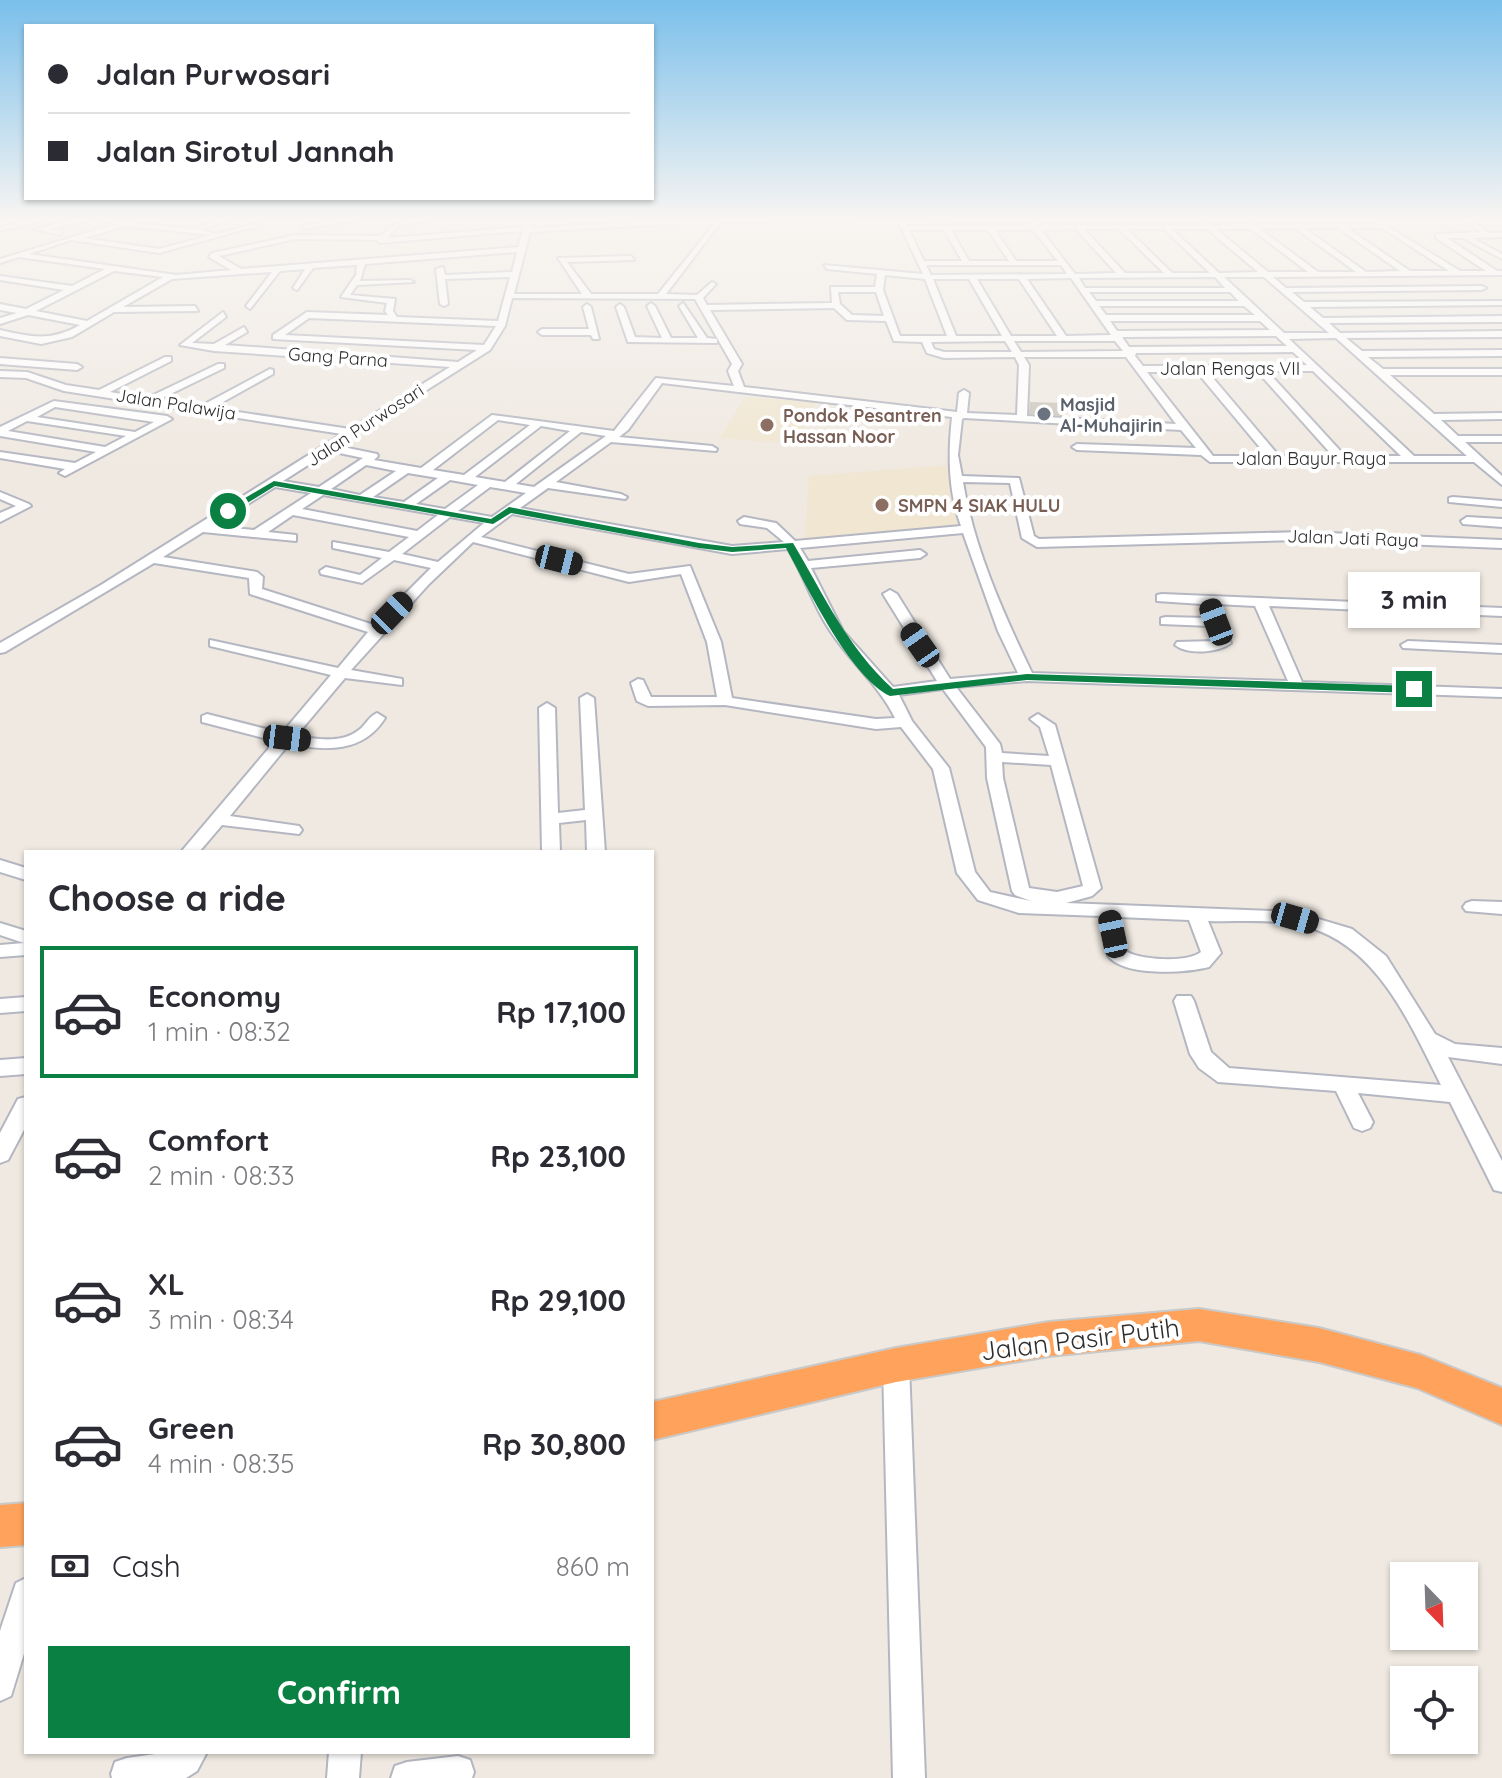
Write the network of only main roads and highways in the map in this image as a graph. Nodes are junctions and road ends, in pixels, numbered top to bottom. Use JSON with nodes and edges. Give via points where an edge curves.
{"nodes":[{"id":1,"x":1502,"y":1407,"type":"edge"},
{"id":2,"x":654,"y":1421,"type":"edge"},
{"id":3,"x":24,"y":1524,"type":"edge"},
{"id":4,"x":0,"y":1526,"type":"edge"}],
"edges":[{"from":1,"to":2,"type":"highway","name":"Jalan Pasir Putih","via":[[1421,1372],[1319,1345],[1199,1325],[1049,1339],[896,1365]]},
{"from":3,"to":4,"type":"highway"}]}
